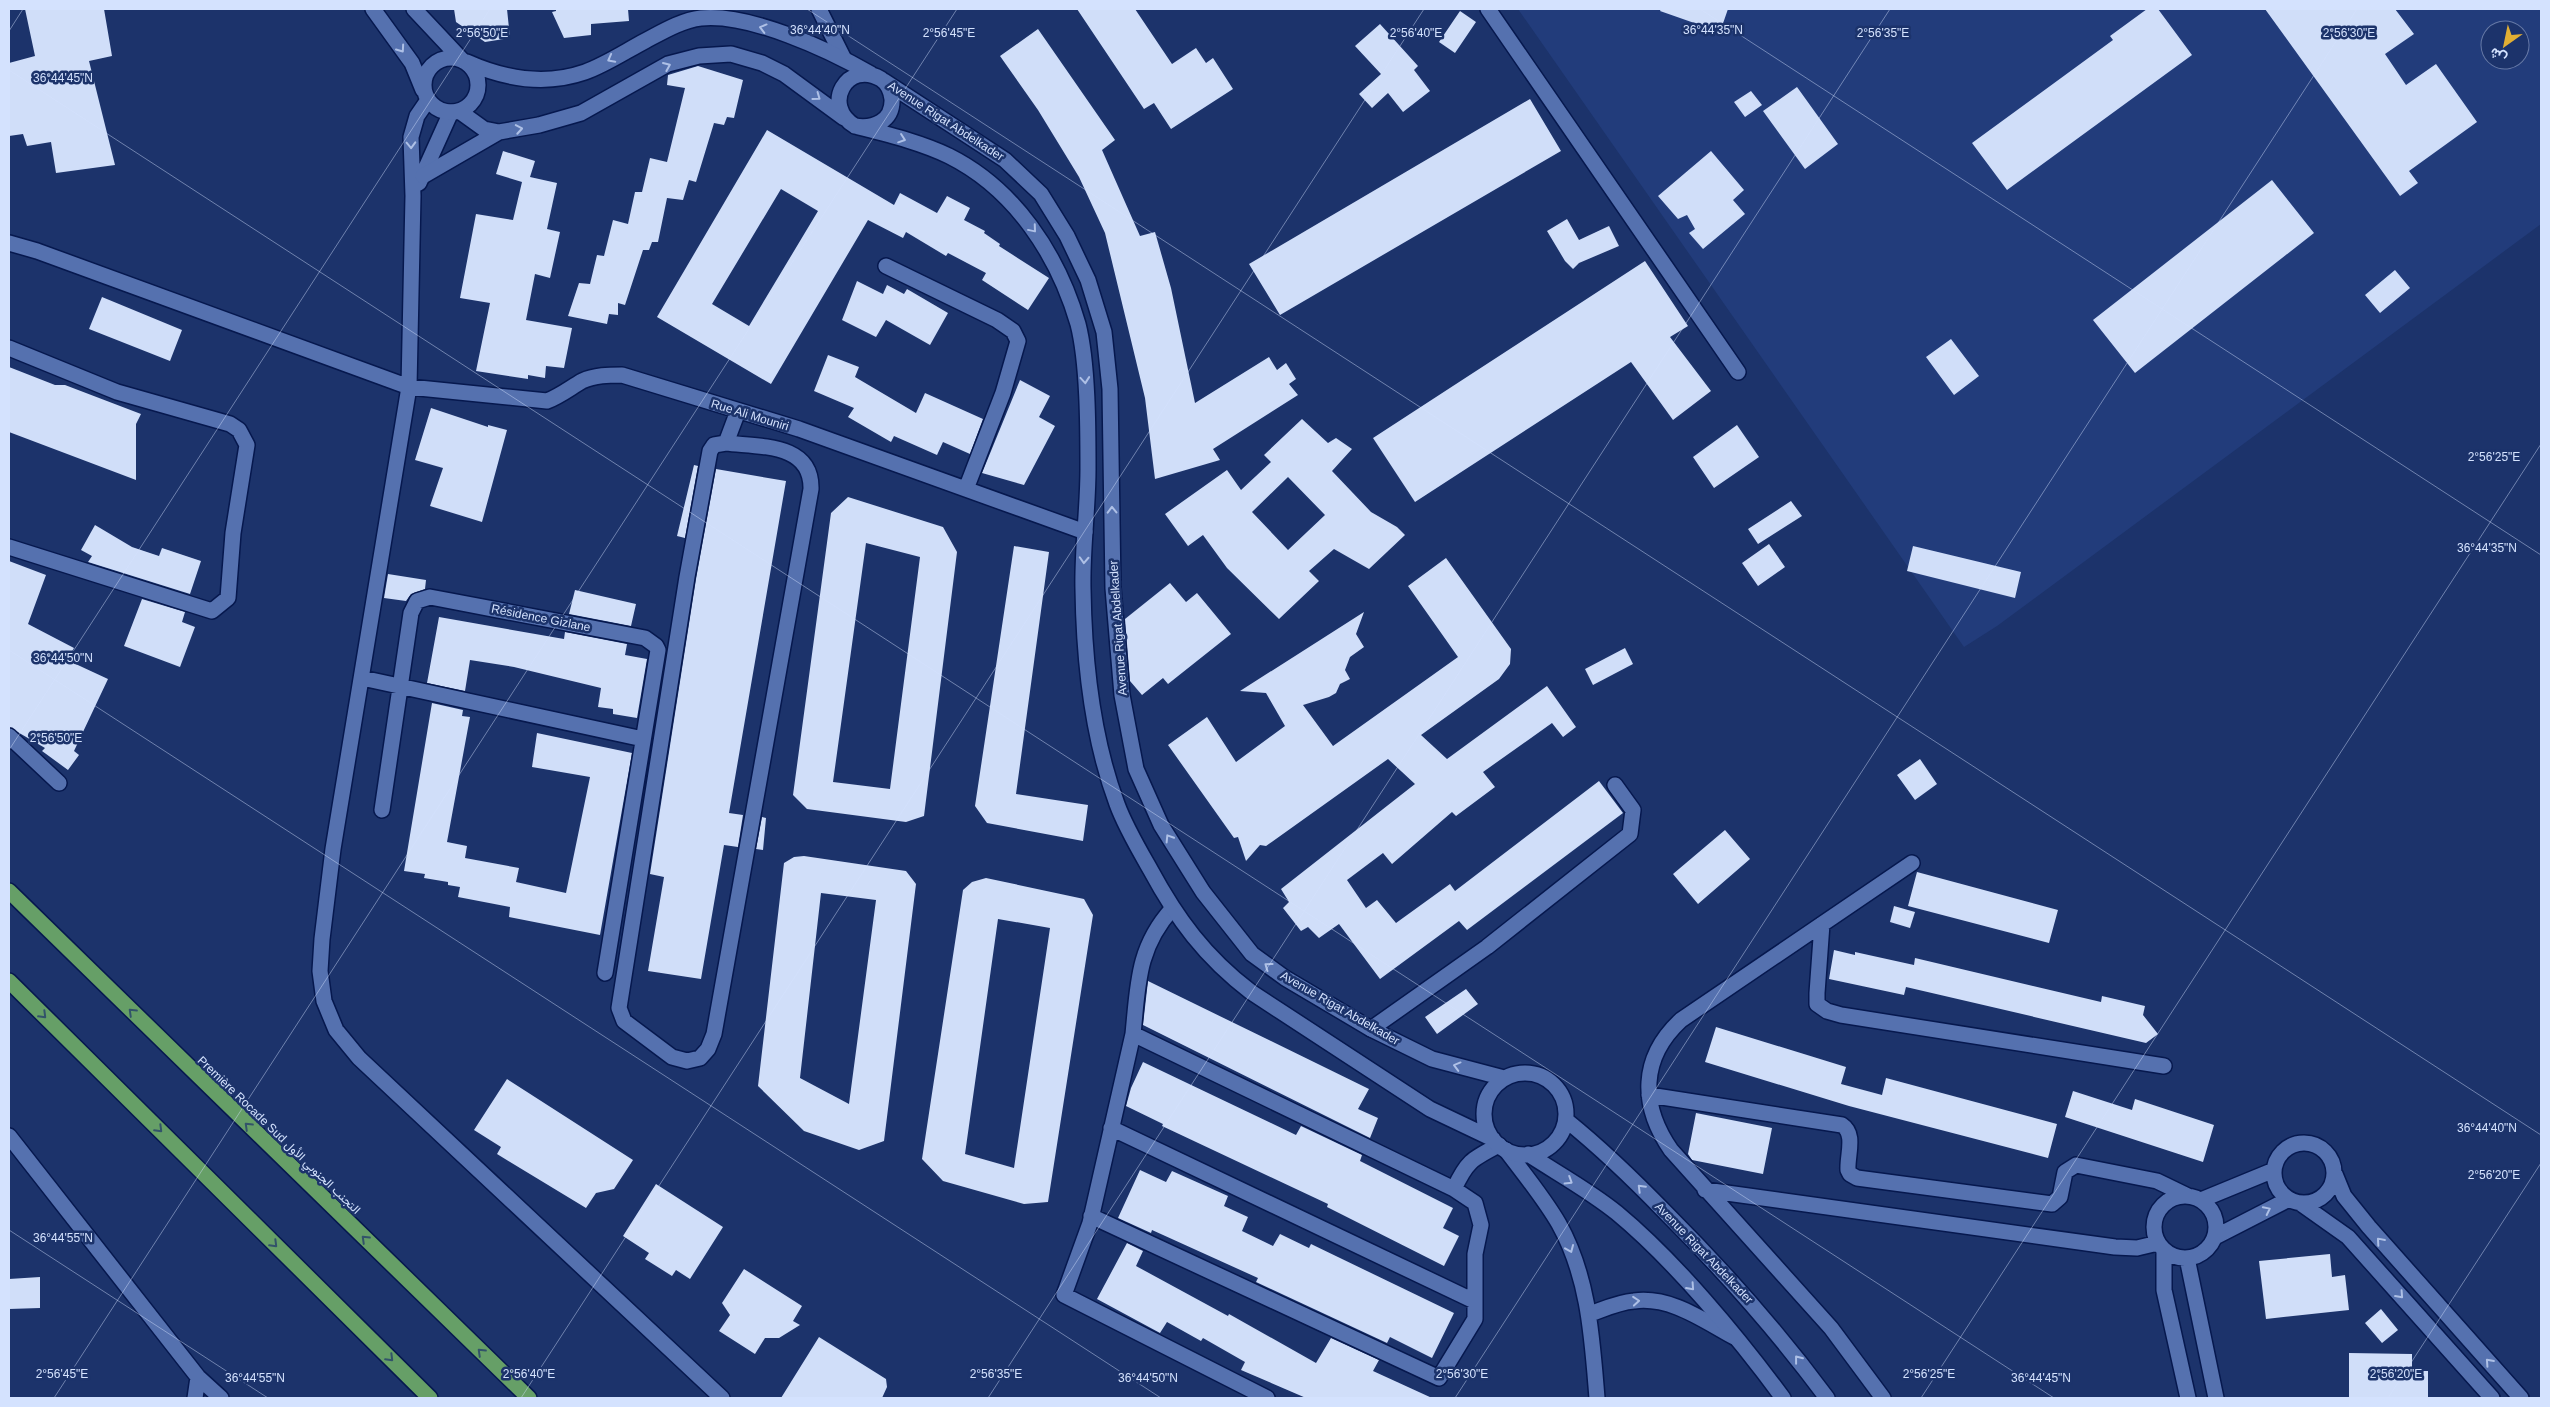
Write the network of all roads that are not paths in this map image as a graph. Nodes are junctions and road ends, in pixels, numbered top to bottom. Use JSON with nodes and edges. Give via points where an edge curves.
{"nodes":[{"id":1,"x":373,"y":9,"type":"edge"},
{"id":2,"x":414,"y":9,"type":"edge"},
{"id":3,"x":819,"y":9,"type":"edge"},
{"id":4,"x":1488,"y":9,"type":"edge"},
{"id":5,"x":844,"y":59,"type":"junction"},
{"id":6,"x":464,"y":61,"type":"junction"},
{"id":7,"x":877,"y":77,"type":"junction"},
{"id":8,"x":426,"y":97,"type":"junction"},
{"id":9,"x":455,"y":111,"type":"junction"},
{"id":10,"x":852,"y":124,"type":"junction"},
{"id":11,"x":499,"y":132,"type":"junction"},
{"id":12,"x":422,"y":176,"type":"junction"},
{"id":13,"x":413,"y":196,"type":"junction"},
{"id":14,"x":9,"y":243,"type":"edge"},
{"id":15,"x":886,"y":266,"type":"dead end"},
{"id":16,"x":9,"y":348,"type":"edge"},
{"id":17,"x":1738,"y":372,"type":"dead end"},
{"id":18,"x":409,"y":387,"type":"junction"},
{"id":19,"x":738,"y":411,"type":"junction"},
{"id":20,"x":726,"y":443,"type":"junction"},
{"id":21,"x":966,"y":489,"type":"junction"},
{"id":22,"x":1085,"y":532,"type":"junction"},
{"id":23,"x":9,"y":547,"type":"edge"},
{"id":24,"x":362,"y":678,"type":"junction"},
{"id":25,"x":402,"y":686,"type":"junction"},
{"id":26,"x":9,"y":736,"type":"edge"},
{"id":27,"x":643,"y":738,"type":"junction"},
{"id":28,"x":59,"y":783,"type":"dead end"},
{"id":29,"x":1615,"y":785,"type":"dead end"},
{"id":30,"x":382,"y":810,"type":"dead end"},
{"id":31,"x":1912,"y":863,"type":"dead end"},
{"id":32,"x":9,"y":891,"type":"edge"},
{"id":33,"x":1172,"y":909,"type":"junction"},
{"id":34,"x":1822,"y":924,"type":"junction"},
{"id":35,"x":605,"y":973,"type":"dead end"},
{"id":36,"x":9,"y":980,"type":"edge"},
{"id":37,"x":1371,"y":1029,"type":"junction"},
{"id":38,"x":1134,"y":1034,"type":"junction"},
{"id":39,"x":2164,"y":1066,"type":"dead end"},
{"id":40,"x":1504,"y":1078,"type":"junction"},
{"id":41,"x":1649,"y":1095,"type":"junction"},
{"id":42,"x":1566,"y":1120,"type":"junction"},
{"id":43,"x":1111,"y":1128,"type":"junction"},
{"id":44,"x":9,"y":1136,"type":"edge"},
{"id":45,"x":1499,"y":1144,"type":"junction"},
{"id":46,"x":1528,"y":1154,"type":"junction"},
{"id":47,"x":2274,"y":1170,"type":"junction"},
{"id":48,"x":2335,"y":1174,"type":"junction"},
{"id":49,"x":1454,"y":1189,"type":"junction"},
{"id":50,"x":1705,"y":1190,"type":"junction"},
{"id":51,"x":2194,"y":1198,"type":"junction"},
{"id":52,"x":2295,"y":1201,"type":"junction"},
{"id":53,"x":1091,"y":1216,"type":"junction"},
{"id":54,"x":2215,"y":1237,"type":"junction"},
{"id":55,"x":2161,"y":1247,"type":"junction"},
{"id":56,"x":2187,"y":1258,"type":"junction"},
{"id":57,"x":1474,"y":1301,"type":"junction"},
{"id":58,"x":1590,"y":1314,"type":"junction"},
{"id":59,"x":1734,"y":1337,"type":"junction"},
{"id":60,"x":198,"y":1377,"type":"junction"},
{"id":61,"x":195,"y":1398,"type":"edge"},
{"id":62,"x":221,"y":1398,"type":"edge"},
{"id":63,"x":430,"y":1398,"type":"edge"},
{"id":64,"x":529,"y":1398,"type":"edge"},
{"id":65,"x":722,"y":1398,"type":"edge"},
{"id":66,"x":1267,"y":1398,"type":"edge"},
{"id":67,"x":1597,"y":1398,"type":"edge"},
{"id":68,"x":1782,"y":1398,"type":"edge"},
{"id":69,"x":1828,"y":1398,"type":"edge"},
{"id":70,"x":1883,"y":1398,"type":"edge"},
{"id":71,"x":2188,"y":1398,"type":"edge"},
{"id":72,"x":2216,"y":1398,"type":"edge"},
{"id":73,"x":2492,"y":1398,"type":"edge"},
{"id":74,"x":2521,"y":1398,"type":"edge"}],
"edges":[{"from":1,"to":8,"type":"street","one_way":true,"via":[[412,63]]},
{"from":2,"to":6,"type":"street"},
{"from":3,"to":5,"type":"street"},
{"from":4,"to":17,"type":"street"},
{"from":5,"to":6,"type":"street","name":"Avenue Rigat Abdelkader","one_way":true,"via":[[770,30],[724,17],[698,18],[667,29],[586,72],[554,80],[521,80],[488,72]]},
{"from":5,"to":7,"type":"street","name":"Avenue Rigat Abdelkader"},
{"from":6,"to":8,"type":"street","via":[[444,58],[436,61],[425,75]]},
{"from":6,"to":9,"type":"street","via":[[477,76],[478,85],[473,101]]},
{"from":7,"to":10,"type":"street","via":[[854,76],[841,90],[839,107]]},
{"from":7,"to":10,"type":"street","via":[[892,96],[889,114],[875,126]]},
{"from":37,"to":7,"type":"street","name":"Avenue Rigat Abdelkader","one_way":true,"via":[[1285,978],[1252,954],[1202,892],[1161,825],[1136,769],[1122,695],[1113,588],[1110,389],[1104,332],[1088,280],[1067,236],[1041,194],[1005,160]]},
{"from":8,"to":9,"type":"street","via":[[434,107]]},
{"from":8,"to":13,"type":"street","one_way":true,"via":[[411,137]]},
{"from":9,"to":11,"type":"street","via":[[484,129]]},
{"from":9,"to":12,"type":"street"},
{"from":11,"to":10,"type":"street","one_way":true,"via":[[581,113],[668,64],[699,56],[731,54],[762,62],[784,74]]},
{"from":10,"to":22,"type":"street","one_way":true,"via":[[949,156],[1010,201],[1039,236],[1065,286],[1078,327],[1086,393],[1088,470]]},
{"from":11,"to":12,"type":"street"},
{"from":12,"to":13,"type":"street"},
{"from":13,"to":18,"type":"street"},
{"from":14,"to":18,"type":"street","name":"Rue Ali Mouniri"},
{"from":15,"to":21,"type":"street","via":[[996,320],[1013,331],[1018,340],[1003,393]]},
{"from":16,"to":23,"type":"street","via":[[117,392],[230,424],[239,430],[248,445],[233,533],[228,598],[212,612]]},
{"from":18,"to":19,"type":"street","name":"Rue Ali Mouniri","via":[[547,400],[583,381],[622,374]]},
{"from":18,"to":24,"type":"street"},
{"from":19,"to":20,"type":"street"},
{"from":19,"to":21,"type":"street","name":"Rue Ali Mouniri","via":[[799,429]]},
{"from":20,"to":20,"type":"street","via":[[714,445],[710,451],[619,1008],[624,1020],[672,1057],[686,1061],[700,1058],[714,1034],[811,490],[811,476],[806,466],[786,451]]},
{"from":21,"to":22,"type":"street","name":"Rue Ali Mouniri"},
{"from":22,"to":33,"type":"street","one_way":true,"via":[[1086,651],[1099,744],[1117,804]]},
{"from":24,"to":25,"type":"street"},
{"from":24,"to":65,"type":"street","via":[[333,848],[322,939],[320,971],[324,1001],[336,1030],[359,1058]]},
{"from":25,"to":27,"type":"street"},
{"from":25,"to":27,"type":"street","name":"Résidence Gizlane","via":[[411,613],[417,601],[423,598],[645,638],[658,650]]},
{"from":25,"to":30,"type":"street","name":"Résidence Gizlane"},
{"from":26,"to":28,"type":"street"},
{"from":27,"to":35,"type":"street","name":"Résidence Gizlane"},
{"from":29,"to":37,"type":"street","via":[[1633,810],[1630,834],[1486,947]]},
{"from":31,"to":34,"type":"street"},
{"from":64,"to":32,"type":"highway","name":"Première Rocade Sud التجنب الجنوبي الأول","one_way":true},
{"from":33,"to":38,"type":"street","via":[[1147,945],[1140,965]]},
{"from":33,"to":45,"type":"street","via":[[1197,943],[1225,972],[1251,992],[1430,1109]]},
{"from":34,"to":39,"type":"street","via":[[1816,993],[1817,1004],[1827,1011]]},
{"from":34,"to":41,"type":"street","via":[[1671,1029],[1656,1053]]},
{"from":36,"to":63,"type":"highway","one_way":true},
{"from":40,"to":37,"type":"street","name":"Avenue Rigat Abdelkader","one_way":true,"via":[[1432,1059]]},
{"from":38,"to":43,"type":"street"},
{"from":38,"to":49,"type":"street"},
{"from":40,"to":42,"type":"street","via":[[1526,1073],[1548,1080],[1563,1097]]},
{"from":40,"to":45,"type":"street","via":[[1490,1092],[1484,1111],[1488,1130]]},
{"from":41,"to":50,"type":"street","via":[[1652,1115],[1660,1133]]},
{"from":41,"to":51,"type":"street","via":[[1842,1125],[1850,1137],[1848,1170],[1857,1178],[2052,1204],[2060,1196],[2065,1172],[2076,1165],[2157,1181]]},
{"from":42,"to":46,"type":"street","via":[[1563,1131],[1548,1148]]},
{"from":69,"to":42,"type":"street","name":"Avenue Rigat Abdelkader","one_way":true,"via":[[1714,1260],[1611,1158]]},
{"from":43,"to":53,"type":"street"},
{"from":43,"to":57,"type":"street"},
{"from":44,"to":60,"type":"street"},
{"from":45,"to":46,"type":"street"},
{"from":45,"to":49,"type":"street","via":[[1465,1166]]},
{"from":45,"to":58,"type":"street","one_way":true,"via":[[1560,1226],[1577,1264]]},
{"from":46,"to":59,"type":"street","one_way":true,"via":[[1633,1226]]},
{"from":47,"to":48,"type":"street","via":[[2282,1152],[2290,1146],[2310,1143],[2326,1152]]},
{"from":47,"to":51,"type":"street"},
{"from":47,"to":52,"type":"street","via":[[2277,1187]]},
{"from":48,"to":52,"type":"street","via":[[2324,1196],[2317,1201]]},
{"from":74,"to":48,"type":"street","one_way":true,"via":[[2369,1227],[2344,1196]]},
{"from":49,"to":57,"type":"street","via":[[1475,1203],[1481,1224]]},
{"from":50,"to":55,"type":"street","via":[[2115,1247]]},
{"from":50,"to":70,"type":"street","via":[[1831,1328]]},
{"from":51,"to":54,"type":"street","via":[[2212,1212]]},
{"from":51,"to":55,"type":"street","via":[[2169,1200],[2156,1214],[2154,1224]]},
{"from":54,"to":52,"type":"street","one_way":true},
{"from":52,"to":73,"type":"street","one_way":true,"via":[[2348,1237]]},
{"from":53,"to":57,"type":"street","via":[[1439,1378],[1475,1319]]},
{"from":53,"to":66,"type":"street","via":[[1064,1296]]},
{"from":54,"to":56,"type":"street","via":[[2204,1252]]},
{"from":55,"to":56,"type":"street","via":[[2171,1256]]},
{"from":55,"to":71,"type":"street","via":[[2164,1290]]},
{"from":56,"to":72,"type":"street"},
{"from":58,"to":59,"type":"street","one_way":true,"via":[[1634,1301],[1663,1302]]},
{"from":58,"to":67,"type":"street"},
{"from":59,"to":68,"type":"street"},
{"from":60,"to":61,"type":"street"},
{"from":60,"to":62,"type":"street"}]}
